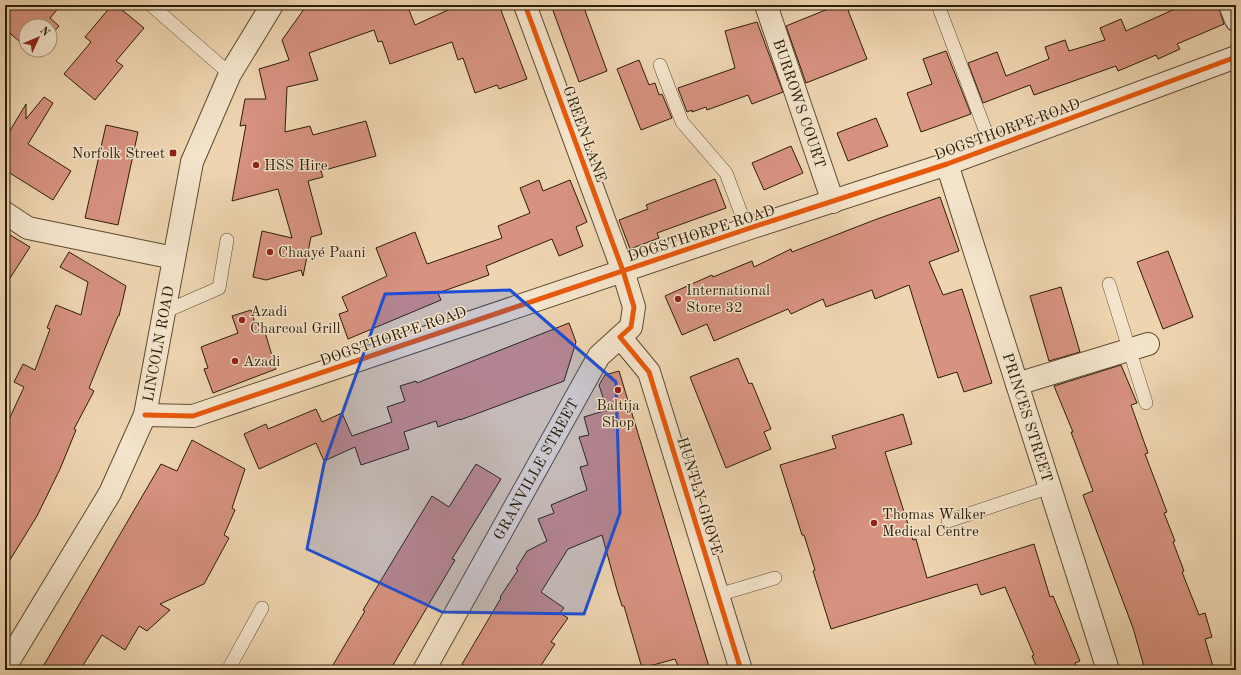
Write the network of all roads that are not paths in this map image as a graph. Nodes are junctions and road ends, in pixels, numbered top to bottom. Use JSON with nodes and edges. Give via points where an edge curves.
{"nodes":[{"id":1,"x":152,"y":5,"type":"edge"},
{"id":2,"x":272,"y":5,"type":"edge"},
{"id":3,"x":525,"y":5,"type":"edge"},
{"id":4,"x":766,"y":5,"type":"edge"},
{"id":5,"x":938,"y":5,"type":"edge"},
{"id":6,"x":1230,"y":5,"type":"edge"},
{"id":7,"x":1236,"y":20,"type":"edge"},
{"id":8,"x":1236,"y":57,"type":"edge"},
{"id":9,"x":660,"y":65,"type":"dead end"},
{"id":10,"x":230,"y":74,"type":"junction"},
{"id":11,"x":992,"y":148,"type":"junction"},
{"id":12,"x":947,"y":164,"type":"junction"},
{"id":13,"x":834,"y":202,"type":"junction"},
{"id":14,"x":5,"y":213,"type":"edge"},
{"id":15,"x":747,"y":229,"type":"junction"},
{"id":16,"x":227,"y":240,"type":"dead end"},
{"id":17,"x":174,"y":258,"type":"junction"},
{"id":18,"x":623,"y":271,"type":"junction"},
{"id":19,"x":1109,"y":284,"type":"dead end"},
{"id":20,"x":164,"y":312,"type":"junction"},
{"id":21,"x":620,"y":337,"type":"junction"},
{"id":22,"x":1139,"y":347,"type":"junction"},
{"id":23,"x":1017,"y":384,"type":"junction"},
{"id":24,"x":1146,"y":403,"type":"dead end"},
{"id":25,"x":145,"y":415,"type":"junction"},
{"id":26,"x":1050,"y":487,"type":"junction"},
{"id":27,"x":948,"y":521,"type":"dead end"},
{"id":28,"x":775,"y":578,"type":"dead end"},
{"id":29,"x":718,"y":595,"type":"junction"},
{"id":30,"x":262,"y":608,"type":"dead end"},
{"id":31,"x":5,"y":667,"type":"edge"},
{"id":32,"x":228,"y":670,"type":"edge"},
{"id":33,"x":424,"y":670,"type":"edge"},
{"id":34,"x":741,"y":670,"type":"edge"},
{"id":35,"x":1108,"y":670,"type":"edge"}],
"edges":[{"from":1,"to":10,"type":"lane"},
{"from":2,"to":10,"type":"street","name":"LINCOLN ROAD"},
{"from":3,"to":18,"type":"street","name":"GREEN LANE"},
{"from":4,"to":13,"type":"street","name":"BURROWS COURT"},
{"from":5,"to":11,"type":"lane"},
{"from":6,"to":7,"type":"street"},
{"from":8,"to":11,"type":"street","name":"DOGSTHORPE ROAD"},
{"from":9,"to":15,"type":"lane","via":[[682,122],[726,173]]},
{"from":10,"to":17,"type":"street","name":"LINCOLN ROAD","via":[[192,162]]},
{"from":11,"to":12,"type":"street","name":"DOGSTHORPE ROAD"},
{"from":12,"to":13,"type":"street","name":"DOGSTHORPE ROAD"},
{"from":12,"to":23,"type":"street","name":"PRINCES STREET"},
{"from":13,"to":15,"type":"street","name":"DOGSTHORPE ROAD"},
{"from":14,"to":17,"type":"street","via":[[28,228]]},
{"from":15,"to":18,"type":"street","name":"DOGSTHORPE ROAD"},
{"from":16,"to":20,"type":"lane","via":[[219,288]]},
{"from":17,"to":20,"type":"street","name":"LINCOLN ROAD"},
{"from":18,"to":21,"type":"street","name":"GRANVILLE STREET","via":[[634,307],[631,327]]},
{"from":18,"to":25,"type":"street","name":"DOGSTHORPE ROAD","via":[[193,416]]},
{"from":19,"to":22,"type":"lane"},
{"from":20,"to":25,"type":"street","name":"LINCOLN ROAD"},
{"from":21,"to":29,"type":"street","name":"HUNTLY GROVE","via":[[649,372]]},
{"from":21,"to":33,"type":"street","name":"GRANVILLE STREET","via":[[599,356]]},
{"from":22,"to":23,"type":"street"},
{"from":22,"to":24,"type":"lane"},
{"from":23,"to":26,"type":"street","name":"PRINCES STREET"},
{"from":25,"to":31,"type":"street","name":"LINCOLN ROAD","via":[[110,493]]},
{"from":26,"to":27,"type":"lane"},
{"from":26,"to":35,"type":"street","name":"PRINCES STREET"},
{"from":28,"to":29,"type":"lane"},
{"from":29,"to":34,"type":"street","name":"HUNTLY GROVE"},
{"from":30,"to":32,"type":"lane"}]}
